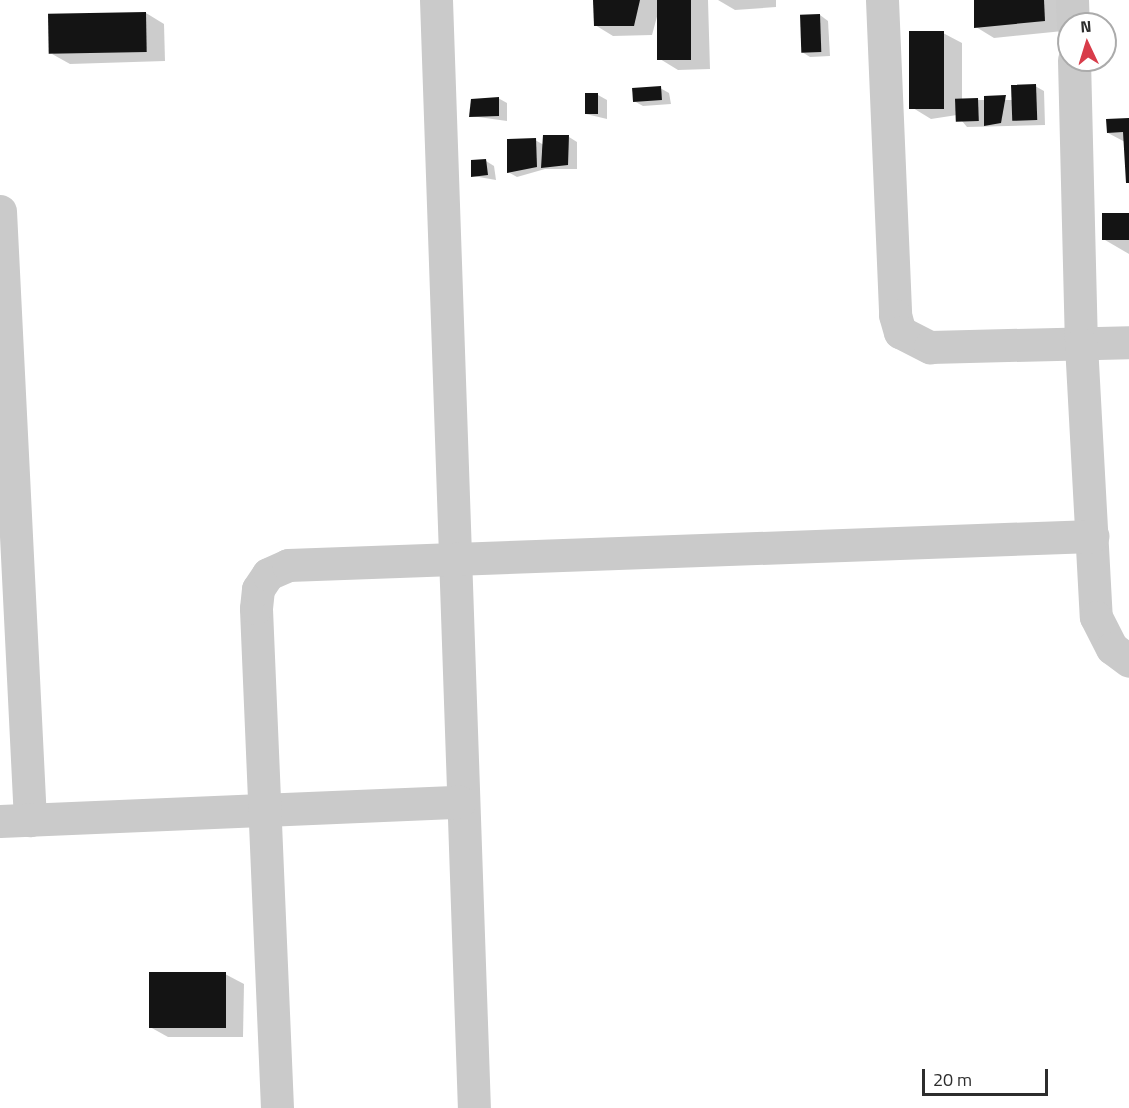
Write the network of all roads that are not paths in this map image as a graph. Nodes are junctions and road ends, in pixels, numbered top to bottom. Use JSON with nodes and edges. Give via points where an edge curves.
{"nodes":[{"id":1,"x":436,"y":0,"type":"edge"},
{"id":2,"x":882,"y":0,"type":"edge"},
{"id":3,"x":1074,"y":72,"type":"edge"},
{"id":4,"x":0,"y":212,"type":"edge"},
{"id":5,"x":1129,"y":342,"type":"edge"},
{"id":6,"x":1081,"y":344,"type":"junction"},
{"id":7,"x":4,"y":382,"type":"edge"},
{"id":8,"x":1092,"y":536,"type":"junction"},
{"id":9,"x":453,"y":561,"type":"junction"},
{"id":10,"x":1129,"y":661,"type":"edge"},
{"id":11,"x":460,"y":802,"type":"junction"},
{"id":12,"x":264,"y":809,"type":"junction"},
{"id":13,"x":15,"y":820,"type":"edge"},
{"id":14,"x":277,"y":1108,"type":"edge"},
{"id":15,"x":474,"y":1108,"type":"edge"}],
"edges":[{"from":1,"to":9,"type":"street"},
{"from":2,"to":6,"type":"street","via":[[895,315],[900,332],[930,347]]},
{"from":3,"to":6,"type":"street"},
{"from":4,"to":7,"type":"street"},
{"from":5,"to":6,"type":"street"},
{"from":6,"to":8,"type":"street"},
{"from":7,"to":13,"type":"street"},
{"from":8,"to":9,"type":"street"},
{"from":8,"to":10,"type":"street","via":[[1096,617],[1112,648]]},
{"from":9,"to":11,"type":"street"},
{"from":9,"to":12,"type":"street","via":[[288,565],[268,574],[258,589],[256,608]]},
{"from":11,"to":12,"type":"street"},
{"from":11,"to":15,"type":"street"},
{"from":12,"to":13,"type":"street"},
{"from":12,"to":14,"type":"street"}]}
